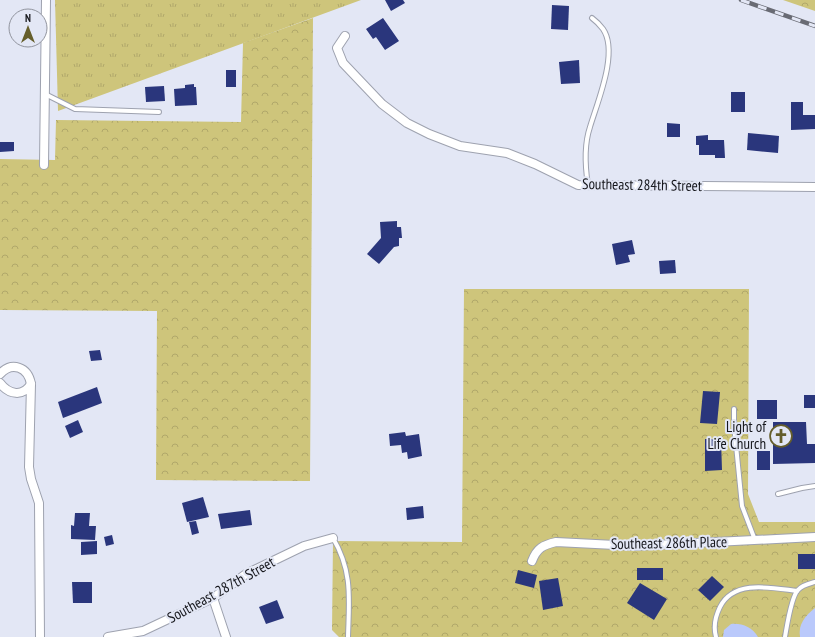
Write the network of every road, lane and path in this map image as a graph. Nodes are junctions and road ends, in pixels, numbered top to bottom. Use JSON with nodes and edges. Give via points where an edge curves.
{"nodes":[{"id":1,"x":46,"y":0,"type":"edge"},
{"id":2,"x":592,"y":18,"type":"dead end"},
{"id":3,"x":345,"y":36,"type":"dead end"},
{"id":4,"x":44,"y":94,"type":"junction"},
{"id":5,"x":159,"y":112,"type":"dead end"},
{"id":6,"x":44,"y":165,"type":"dead end"},
{"id":7,"x":588,"y":185,"type":"junction"},
{"id":8,"x":815,"y":187,"type":"edge"},
{"id":9,"x":0,"y":374,"type":"edge"},
{"id":10,"x":0,"y":384,"type":"edge"},
{"id":11,"x":32,"y":384,"type":"junction"},
{"id":12,"x":734,"y":409,"type":"dead end"},
{"id":13,"x":815,"y":486,"type":"edge"},
{"id":14,"x":778,"y":494,"type":"dead end"},
{"id":15,"x":333,"y":538,"type":"joint"},
{"id":16,"x":815,"y":538,"type":"edge"},
{"id":17,"x":756,"y":540,"type":"junction"},
{"id":18,"x":532,"y":561,"type":"dead end"},
{"id":19,"x":815,"y":582,"type":"edge"},
{"id":20,"x":796,"y":591,"type":"junction"},
{"id":21,"x":213,"y":598,"type":"junction"},
{"id":22,"x":40,"y":637,"type":"edge"},
{"id":23,"x":108,"y":637,"type":"edge"},
{"id":24,"x":226,"y":637,"type":"edge"},
{"id":25,"x":348,"y":637,"type":"edge"},
{"id":26,"x":716,"y":637,"type":"edge"},
{"id":27,"x":785,"y":637,"type":"edge"}],
"edges":[{"from":1,"to":4,"type":"street"},
{"from":2,"to":7,"type":"lane","via":[[604,30],[608,49],[603,90],[589,128],[586,150]]},
{"from":3,"to":7,"type":"street","name":"Southeast 284th Street","via":[[337,48],[343,63],[382,104],[407,123],[460,146],[507,153],[578,185]]},
{"from":4,"to":5,"type":"lane","via":[[75,109]]},
{"from":4,"to":6,"type":"street"},
{"from":7,"to":8,"type":"street","name":"Southeast 284th Street"},
{"from":9,"to":11,"type":"street","via":[[6,368],[20,368],[26,371]]},
{"from":10,"to":11,"type":"street","via":[[10,393],[17,394],[24,392]]},
{"from":11,"to":22,"type":"street","via":[[29,467],[39,503]]},
{"from":12,"to":17,"type":"lane","via":[[742,506]]},
{"from":13,"to":14,"type":"lane"},
{"from":15,"to":21,"type":"street","name":"Southeast 287th Street","via":[[304,546],[246,574]]},
{"from":15,"to":25,"type":"lane","via":[[341,551],[349,582]]},
{"from":16,"to":17,"type":"street","name":"Southeast 286th Place"},
{"from":17,"to":18,"type":"street","name":"Southeast 286th Place","via":[[635,546],[556,542],[545,544],[535,553]]},
{"from":19,"to":20,"type":"lane"},
{"from":20,"to":26,"type":"lane","via":[[746,588],[728,597],[717,613],[714,629]]},
{"from":20,"to":27,"type":"lane"},
{"from":21,"to":23,"type":"street","name":"Southeast 287th Street","via":[[144,631]]},
{"from":21,"to":24,"type":"street"}]}
